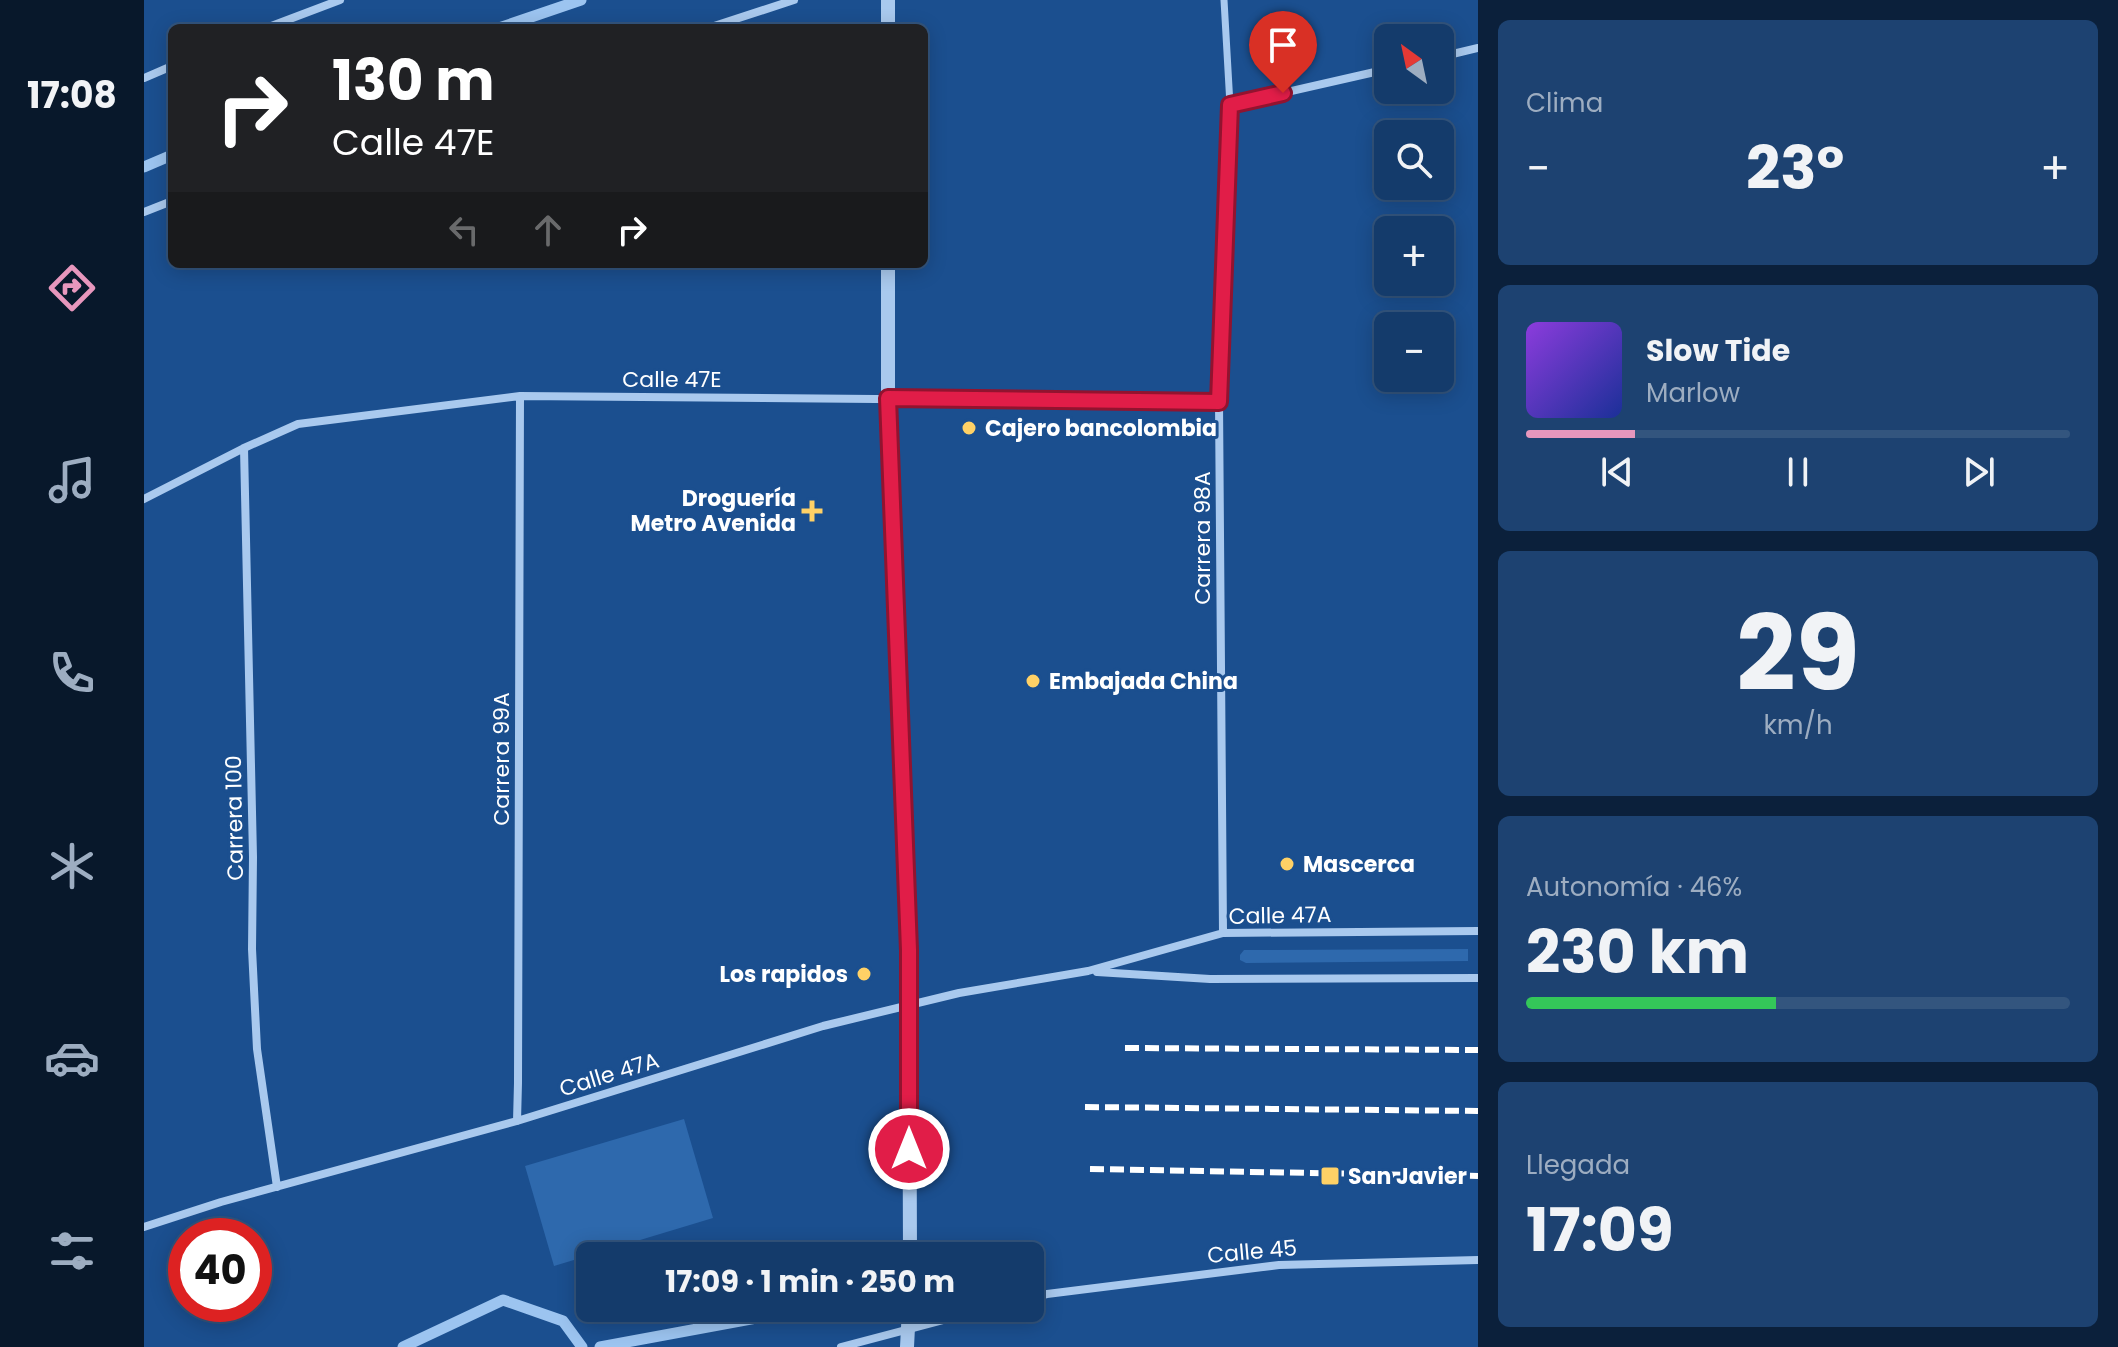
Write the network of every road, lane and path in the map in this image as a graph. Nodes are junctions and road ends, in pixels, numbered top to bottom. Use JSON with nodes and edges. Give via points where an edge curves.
{"nodes":[{"id":1,"x":340,"y":0,"type":"edge"},
{"id":2,"x":794,"y":0,"type":"edge"},
{"id":3,"x":888,"y":0,"type":"edge"},
{"id":4,"x":1224,"y":0,"type":"edge"},
{"id":5,"x":277,"y":24,"type":"edge"},
{"id":6,"x":720,"y":24,"type":"edge"},
{"id":7,"x":888,"y":24,"type":"edge"},
{"id":8,"x":1478,"y":48,"type":"edge"},
{"id":9,"x":1454,"y":54,"type":"edge"},
{"id":10,"x":168,"y":68,"type":"edge"},
{"id":11,"x":1374,"y":72,"type":"edge"},
{"id":12,"x":144,"y":78,"type":"edge"},
{"id":13,"x":1230,"y":105,"type":"junction"},
{"id":14,"x":168,"y":203,"type":"edge"},
{"id":15,"x":144,"y":212,"type":"edge"},
{"id":16,"x":888,"y":268,"type":"edge"},
{"id":17,"x":520,"y":396,"type":"junction"},
{"id":18,"x":888,"y":398,"type":"junction"},
{"id":19,"x":1219,"y":402,"type":"junction"},
{"id":20,"x":244,"y":448,"type":"junction"},
{"id":21,"x":144,"y":499,"type":"edge"},
{"id":22,"x":1478,"y":931,"type":"edge"},
{"id":23,"x":1223,"y":933,"type":"junction"},
{"id":24,"x":1088,"y":971,"type":"junction"},
{"id":25,"x":1478,"y":978,"type":"edge"},
{"id":26,"x":908,"y":1005,"type":"junction"},
{"id":27,"x":517,"y":1121,"type":"junction"},
{"id":28,"x":277,"y":1187,"type":"junction"},
{"id":29,"x":144,"y":1227,"type":"edge"},
{"id":30,"x":910,"y":1242,"type":"edge"},
{"id":31,"x":1478,"y":1260,"type":"edge"},
{"id":32,"x":1044,"y":1295,"type":"edge"},
{"id":33,"x":908,"y":1322,"type":"edge"},
{"id":34,"x":935,"y":1322,"type":"edge"},
{"id":35,"x":908,"y":1329,"type":"junction"},
{"id":36,"x":841,"y":1347,"type":"edge"},
{"id":37,"x":907,"y":1347,"type":"edge"}],
"edges":[{"from":1,"to":5,"type":"street"},
{"from":2,"to":6,"type":"street"},
{"from":3,"to":7,"type":"street"},
{"from":4,"to":13,"type":"street","name":"Carrera 98A"},
{"from":8,"to":9,"type":"street"},
{"from":10,"to":12,"type":"street"},
{"from":11,"to":13,"type":"street"},
{"from":13,"to":19,"type":"street","name":"Carrera 98A"},
{"from":14,"to":15,"type":"street"},
{"from":16,"to":18,"type":"street"},
{"from":17,"to":18,"type":"street","name":"Calle 47E"},
{"from":17,"to":20,"type":"street","name":"Calle 47E","via":[[298,424]]},
{"from":17,"to":27,"type":"street","name":"Carrera 99A"},
{"from":18,"to":19,"type":"street","name":"Calle 47E"},
{"from":18,"to":26,"type":"street"},
{"from":19,"to":23,"type":"street","name":"Carrera 98A"},
{"from":20,"to":21,"type":"street","name":"Calle 47E"},
{"from":20,"to":28,"type":"street","name":"Carrera 100","via":[[252,949],[257,1049]]},
{"from":22,"to":23,"type":"street","name":"Calle 47A"},
{"from":23,"to":24,"type":"street","name":"Calle 47A"},
{"from":24,"to":25,"type":"street","name":"Calle 47A","via":[[1210,979]]},
{"from":24,"to":26,"type":"street","name":"Calle 47A"},
{"from":26,"to":27,"type":"street","name":"Calle 47A","via":[[823,1026]]},
{"from":26,"to":30,"type":"street"},
{"from":27,"to":28,"type":"street","name":"Calle 47A"},
{"from":28,"to":29,"type":"street","name":"Calle 47A"},
{"from":31,"to":32,"type":"street","name":"Calle 45","via":[[1279,1265]]},
{"from":33,"to":35,"type":"street"},
{"from":34,"to":35,"type":"street"},
{"from":35,"to":36,"type":"street"},
{"from":35,"to":37,"type":"street"}]}
